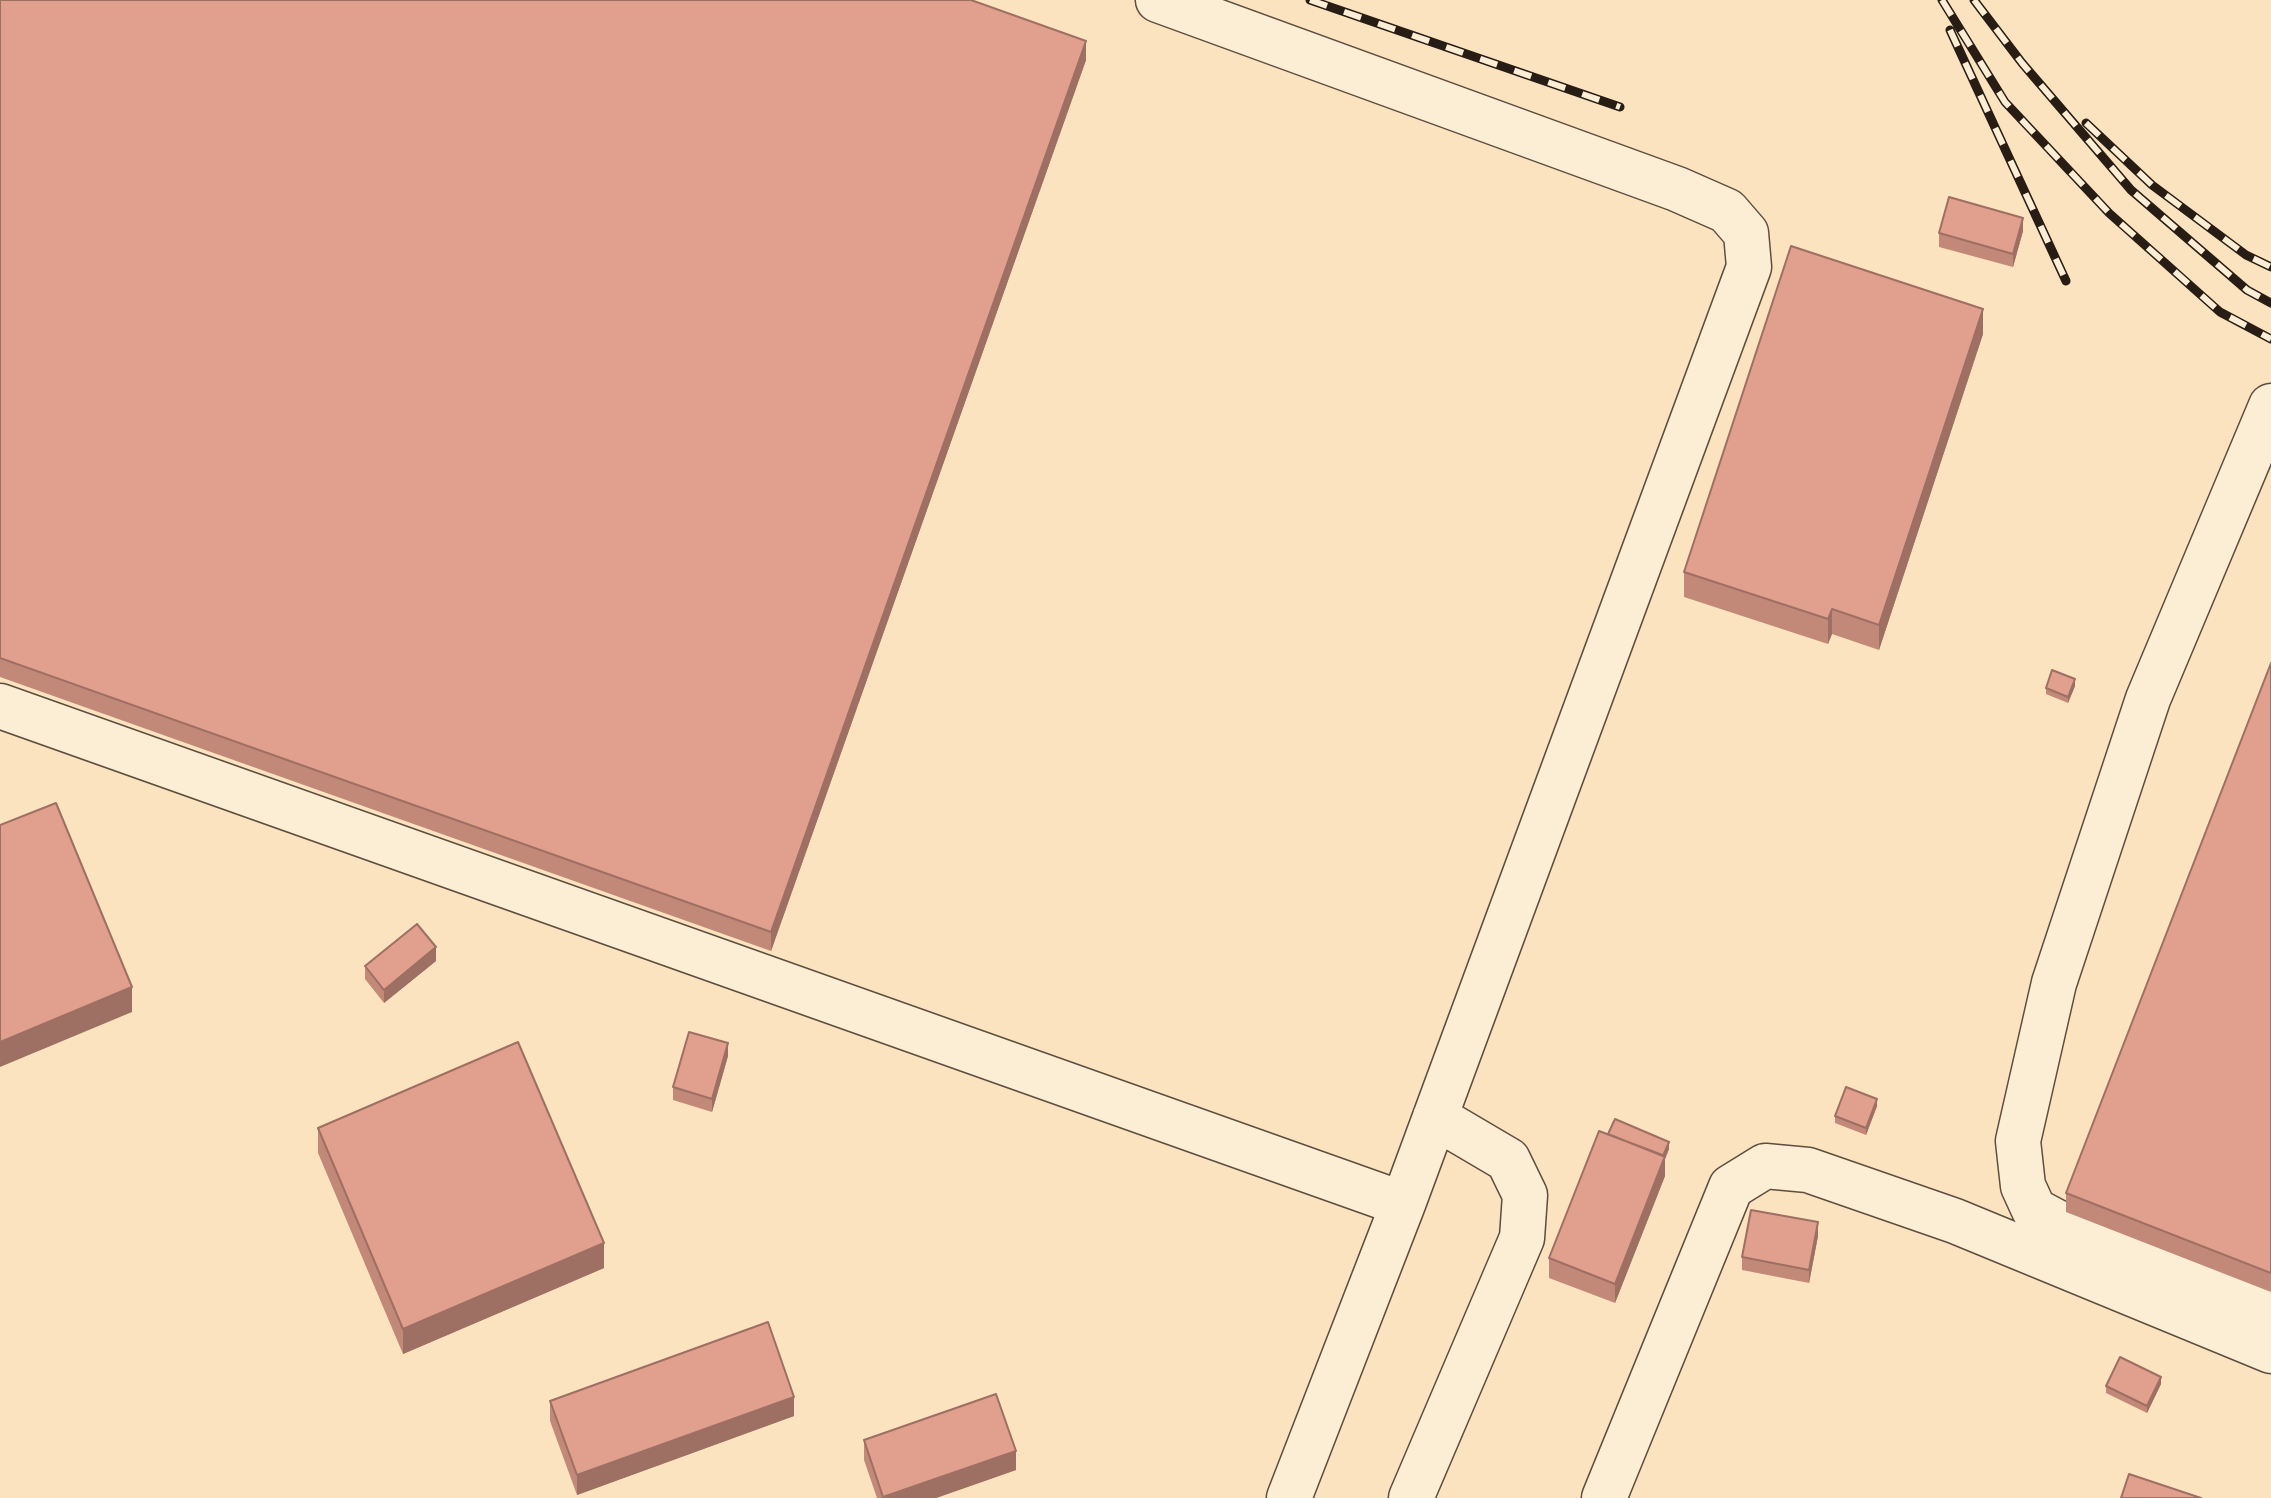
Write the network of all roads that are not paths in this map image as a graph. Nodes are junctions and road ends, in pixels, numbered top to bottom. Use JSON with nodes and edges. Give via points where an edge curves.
{"nodes":[{"id":1,"x":1158,"y":0,"type":"edge"},
{"id":2,"x":2271,"y":406,"type":"edge"},
{"id":3,"x":0,"y":706,"type":"edge"},
{"id":4,"x":1435,"y":1117,"type":"junction"},
{"id":5,"x":1403,"y":1204,"type":"junction"},
{"id":6,"x":2271,"y":1312,"type":"edge"},
{"id":7,"x":2271,"y":1351,"type":"edge"},
{"id":8,"x":1289,"y":1498,"type":"edge"},
{"id":9,"x":1411,"y":1498,"type":"edge"},
{"id":10,"x":1604,"y":1498,"type":"edge"}],
"edges":[{"from":1,"to":4,"type":"lane","via":[[1677,189],[1727,211],[1746,233],[1749,267]]},
{"from":2,"to":6,"type":"lane","via":[[2148,699],[2054,983],[2018,1141],[2023,1186],[2034,1210],[2096,1243]]},
{"from":3,"to":5,"type":"lane"},
{"from":4,"to":5,"type":"lane"},
{"from":4,"to":9,"type":"lane","via":[[1508,1160],[1525,1195],[1522,1238]]},
{"from":5,"to":8,"type":"lane"},
{"from":7,"to":10,"type":"lane","via":[[1955,1221],[1808,1170],[1765,1166],[1731,1187]]}]}
